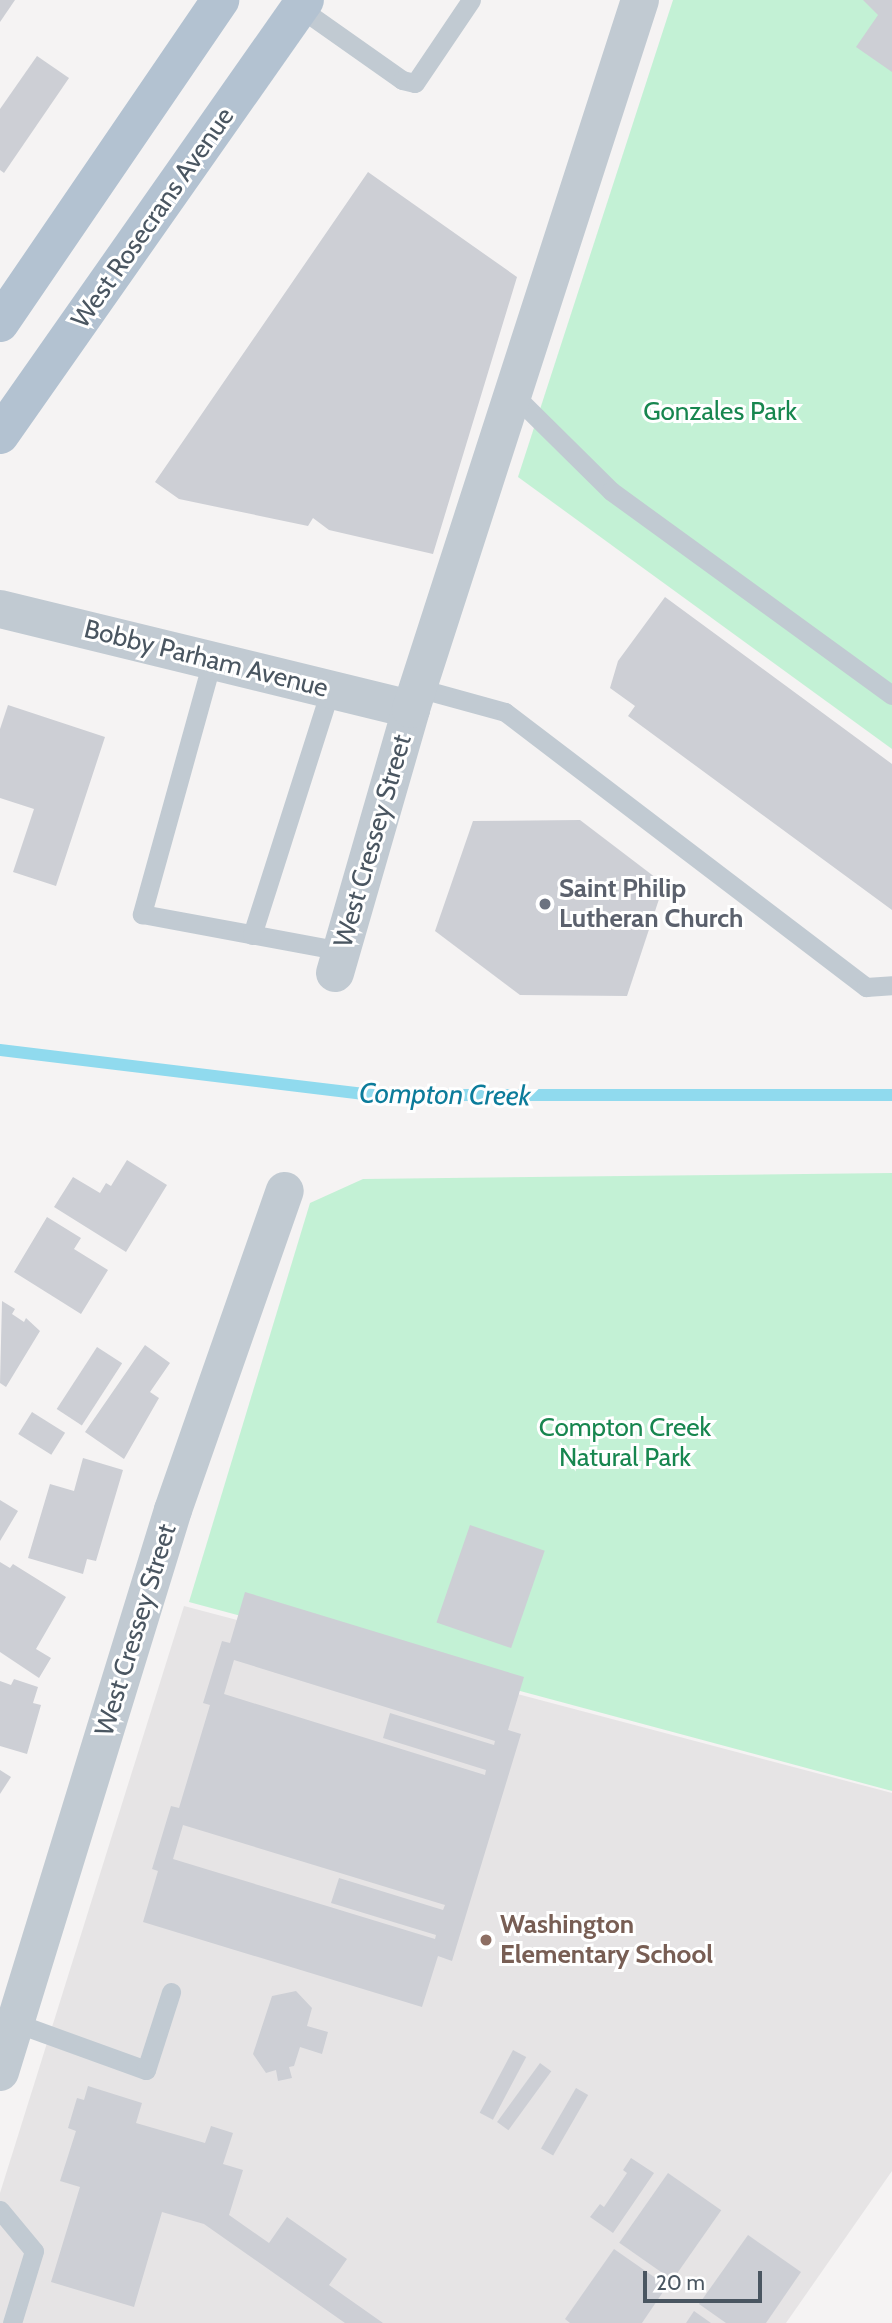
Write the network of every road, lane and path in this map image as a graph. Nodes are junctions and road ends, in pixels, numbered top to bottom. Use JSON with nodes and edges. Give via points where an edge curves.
{"nodes":[{"id":1,"x":220,"y":0,"type":"edge"},
{"id":2,"x":471,"y":0,"type":"edge"},
{"id":3,"x":640,"y":0,"type":"edge"},
{"id":4,"x":303,"y":4,"type":"edge"},
{"id":5,"x":0,"y":323,"type":"edge"},
{"id":6,"x":513,"y":394,"type":"junction"},
{"id":7,"x":0,"y":435,"type":"edge"},
{"id":8,"x":0,"y":610,"type":"edge"},
{"id":9,"x":212,"y":661,"type":"junction"},
{"id":10,"x":330,"y":690,"type":"junction"},
{"id":11,"x":892,"y":695,"type":"edge"},
{"id":12,"x":415,"y":698,"type":"junction"},
{"id":13,"x":252,"y":935,"type":"junction"},
{"id":14,"x":338,"y":962,"type":"joint"},
{"id":15,"x":892,"y":985,"type":"edge"},
{"id":16,"x":285,"y":1191,"type":"dead end"},
{"id":17,"x":172,"y":1992,"type":"dead end"},
{"id":18,"x":16,"y":2022,"type":"junction"},
{"id":19,"x":0,"y":2073,"type":"edge"},
{"id":20,"x":0,"y":2210,"type":"edge"},
{"id":21,"x":12,"y":2323,"type":"edge"}],
"edges":[{"from":1,"to":5,"type":"main road"},
{"from":2,"to":4,"type":"lane","via":[[415,83],[402,80]]},
{"from":3,"to":6,"type":"street","name":"West Cressey Street"},
{"from":4,"to":7,"type":"main road","name":"West Rosecrans Avenue"},
{"from":6,"to":11,"type":"lane","via":[[611,491]]},
{"from":6,"to":12,"type":"street","name":"West Cressey Street"},
{"from":8,"to":9,"type":"street","name":"Bobby Parham Avenue"},
{"from":9,"to":10,"type":"street","name":"Bobby Parham Avenue"},
{"from":9,"to":13,"type":"lane","via":[[142,914]]},
{"from":10,"to":12,"type":"street","name":"Bobby Parham Avenue"},
{"from":10,"to":13,"type":"lane"},
{"from":12,"to":14,"type":"street","name":"West Cressey Street"},
{"from":12,"to":15,"type":"lane","via":[[505,712],[866,987]]},
{"from":13,"to":14,"type":"lane"},
{"from":16,"to":18,"type":"street","name":"West Cressey Street","via":[[173,1510]]},
{"from":17,"to":18,"type":"lane","via":[[146,2070]]},
{"from":18,"to":19,"type":"street","name":"West Cressey Street"},
{"from":20,"to":21,"type":"lane","via":[[34,2251]]}]}
